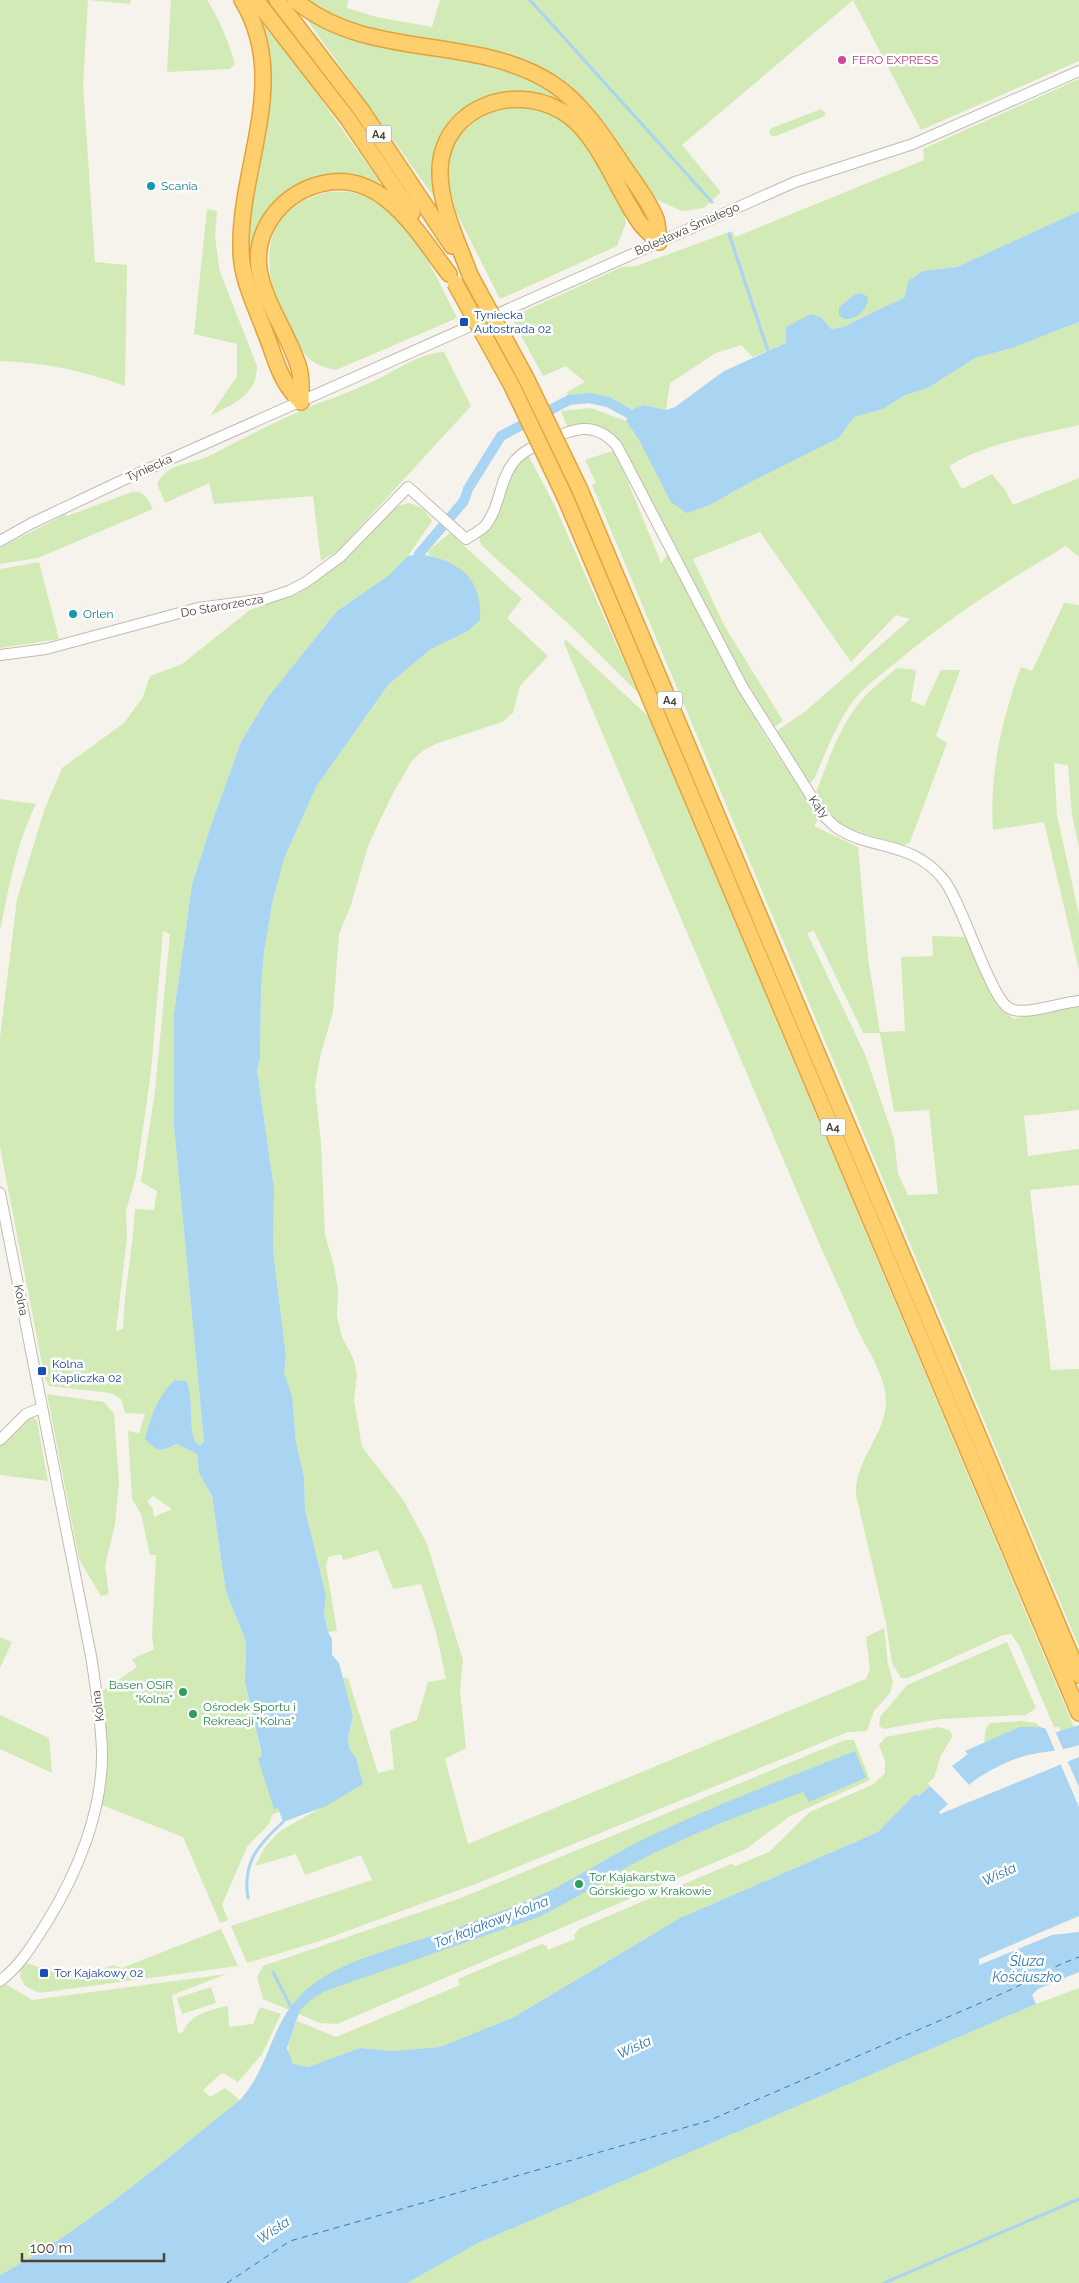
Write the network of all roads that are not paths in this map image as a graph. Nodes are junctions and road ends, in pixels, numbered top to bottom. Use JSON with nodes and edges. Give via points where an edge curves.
{"nodes":[{"id":1,"x":242,"y":0,"type":"edge"},
{"id":2,"x":256,"y":0,"type":"edge"},
{"id":3,"x":277,"y":0,"type":"edge"},
{"id":4,"x":295,"y":0,"type":"edge"},
{"id":5,"x":1079,"y":71,"type":"edge"},
{"id":6,"x":659,"y":242,"type":"junction"},
{"id":7,"x":470,"y":274,"type":"junction"},
{"id":8,"x":452,"y":278,"type":"junction"},
{"id":9,"x":301,"y":402,"type":"junction"},
{"id":10,"x":452,"y":526,"type":"joint"},
{"id":11,"x":0,"y":541,"type":"edge"},
{"id":12,"x":0,"y":655,"type":"edge"},
{"id":13,"x":1079,"y":1001,"type":"edge"},
{"id":14,"x":0,"y":1193,"type":"edge"},
{"id":15,"x":41,"y":1408,"type":"junction"},
{"id":16,"x":0,"y":1440,"type":"edge"},
{"id":17,"x":1079,"y":1675,"type":"edge"},
{"id":18,"x":1079,"y":1713,"type":"edge"},
{"id":19,"x":0,"y":1981,"type":"edge"}],
"edges":[{"from":1,"to":9,"type":"highway","via":[[257,34],[264,87],[260,126],[242,211],[241,252],[248,290],[282,380]]},
{"from":2,"to":8,"type":"highway","number":"A4","via":[[348,119]]},
{"from":3,"to":7,"type":"highway","number":"A4","via":[[362,110]]},
{"from":4,"to":6,"type":"highway","via":[[323,18],[363,34],[506,63],[554,84],[584,111],[604,137],[656,220]]},
{"from":5,"to":6,"type":"street","name":"Bolesława Śmiałego","via":[[913,144],[795,182]]},
{"from":6,"to":7,"type":"highway","via":[[641,224],[578,124],[553,106],[531,99],[509,98],[483,106],[452,133],[440,167],[440,184]]},
{"from":6,"to":9,"type":"street","name":"Bolesława Śmiałego"},
{"from":7,"to":17,"type":"highway","number":"A4","bridge":true,"via":[[526,378],[580,490]]},
{"from":8,"to":9,"type":"highway","via":[[395,205],[373,190],[350,183],[327,182],[294,194],[270,220],[261,239],[260,271],[268,300],[300,370]]},
{"from":8,"to":18,"type":"highway","number":"A4","bridge":true,"via":[[512,386],[565,497]]},
{"from":9,"to":11,"type":"street","name":"Tyniecka","via":[[121,481]]},
{"from":10,"to":12,"type":"street","name":"Do Starorzecza","via":[[408,487],[340,557],[289,591],[198,608],[46,649]]},
{"from":10,"to":13,"type":"street","name":"Kąty","via":[[466,539],[484,528],[492,516],[508,470],[527,450],[577,429],[596,430],[611,438],[742,686],[823,815],[836,828],[896,848],[937,872],[960,906],[996,990],[1008,1008],[1020,1012],[1065,1001]]},
{"from":14,"to":15,"type":"street","name":"Kolna"},
{"from":15,"to":16,"type":"street","via":[[30,1412]]},
{"from":15,"to":19,"type":"street","name":"Kolna","via":[[92,1664],[102,1752],[93,1812],[71,1879],[25,1956]]}]}
